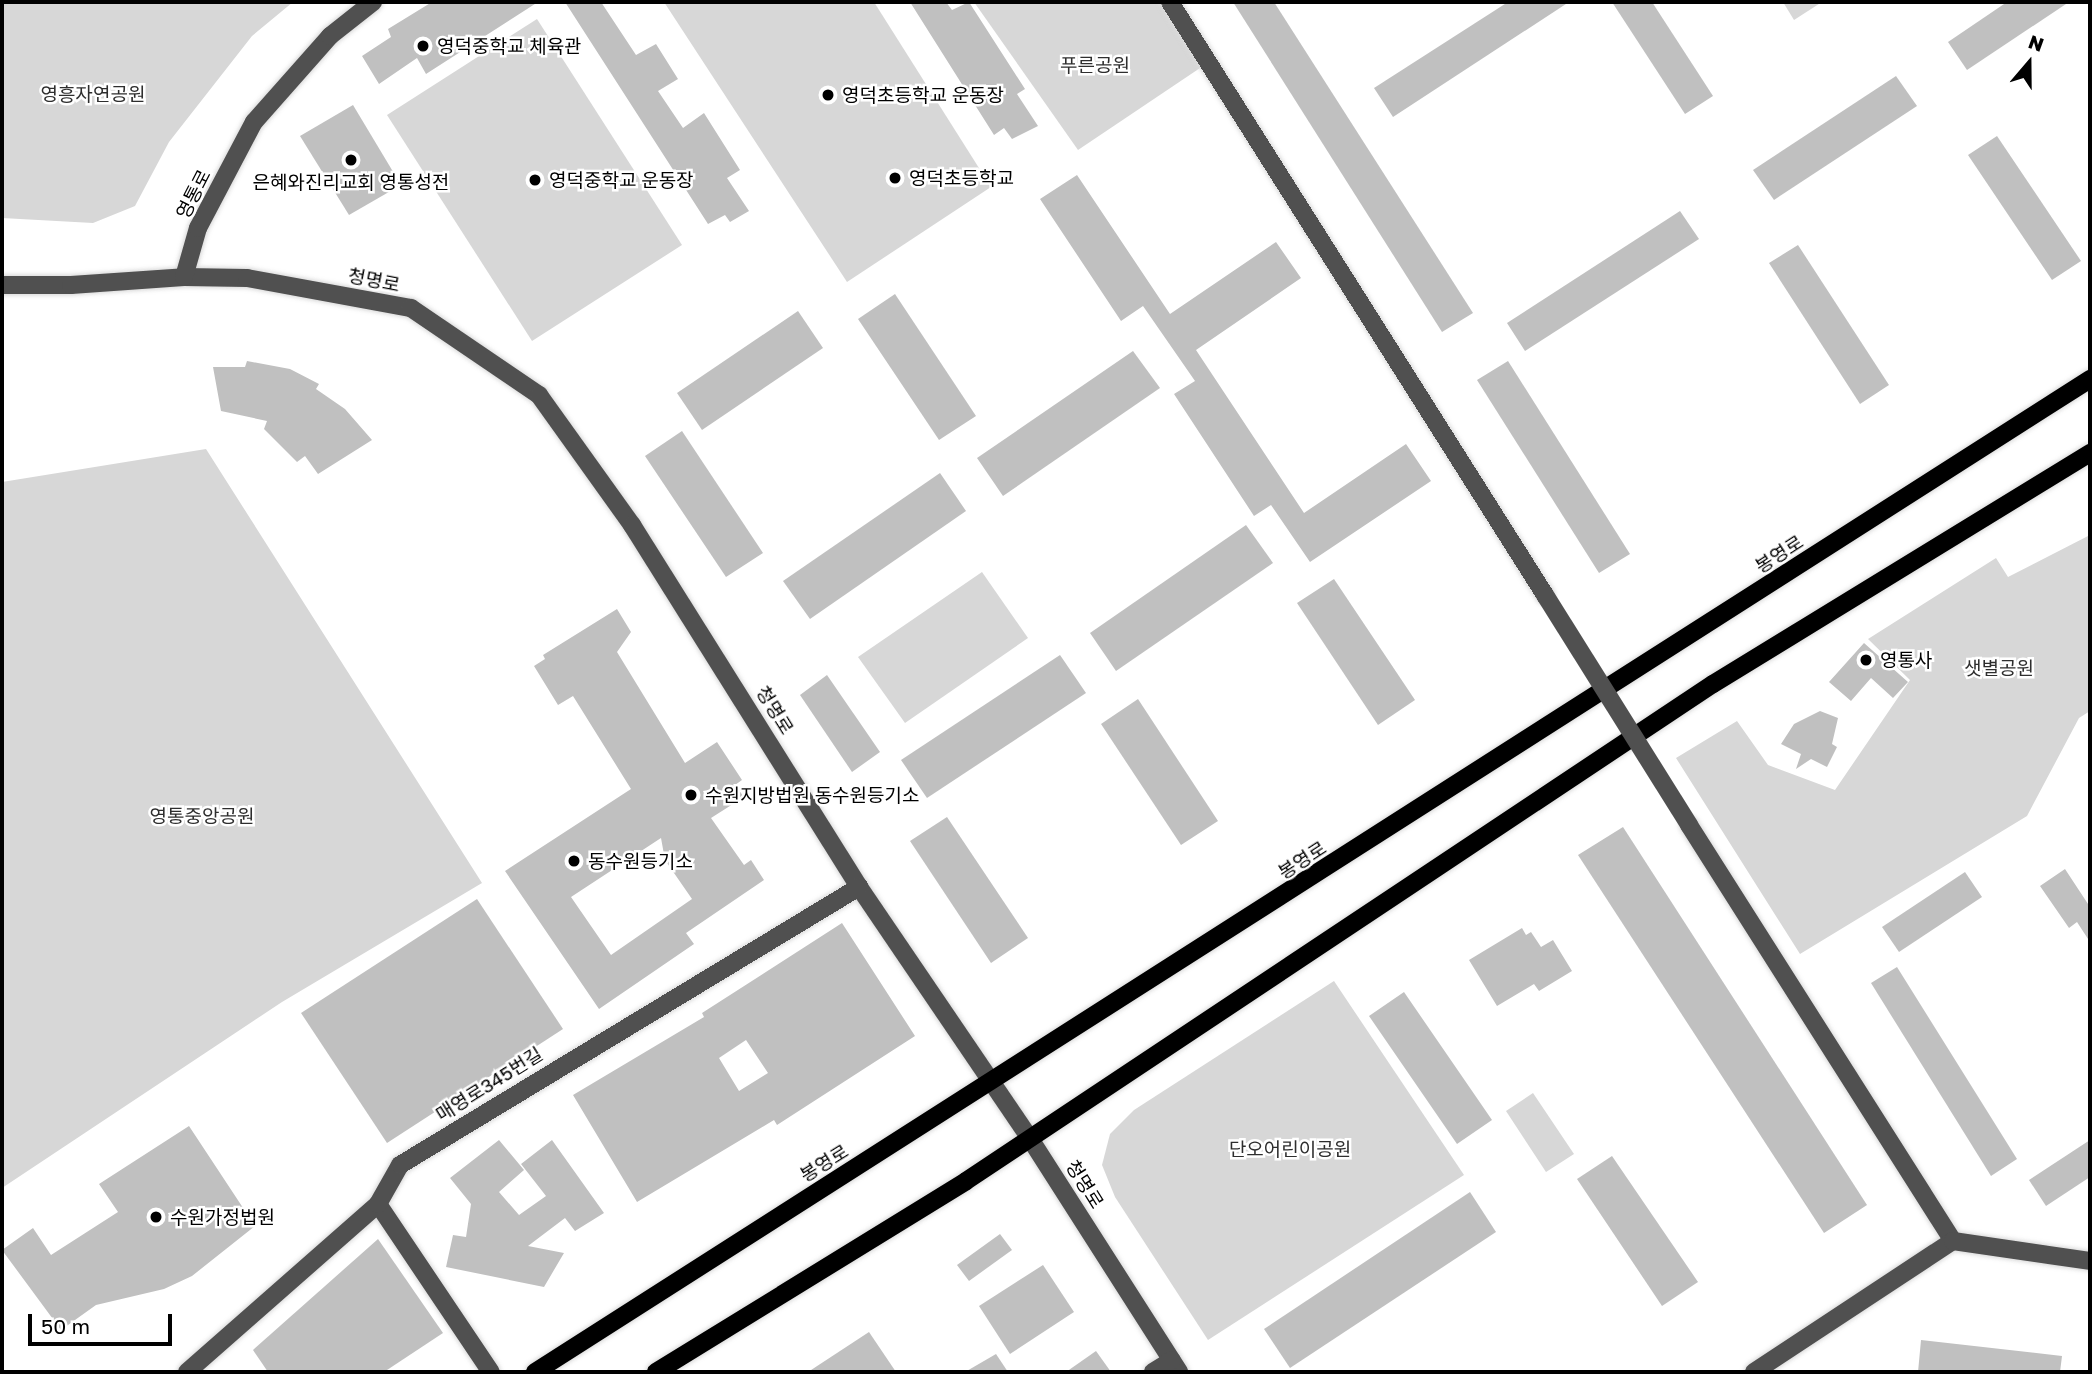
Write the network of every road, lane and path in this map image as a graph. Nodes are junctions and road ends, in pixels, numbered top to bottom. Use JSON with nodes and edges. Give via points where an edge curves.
{"nodes":[{"id":1,"x":373,"y":2,"type":"edge"},
{"id":2,"x":1170,"y":2,"type":"edge"},
{"id":3,"x":184,"y":276,"type":"junction"},
{"id":4,"x":2,"y":285,"type":"edge"},
{"id":5,"x":2090,"y":379,"type":"edge"},
{"id":6,"x":2090,"y":453,"type":"edge"},
{"id":7,"x":859,"y":887,"type":"junction"},
{"id":8,"x":992,"y":1080,"type":"junction"},
{"id":9,"x":1029,"y":1137,"type":"junction"},
{"id":10,"x":378,"y":1204,"type":"junction"},
{"id":11,"x":1953,"y":1241,"type":"junction"},
{"id":12,"x":2090,"y":1261,"type":"edge"},
{"id":13,"x":1176,"y":1366,"type":"edge"},
{"id":14,"x":187,"y":1372,"type":"edge"},
{"id":15,"x":491,"y":1372,"type":"edge"},
{"id":16,"x":535,"y":1372,"type":"edge"},
{"id":17,"x":656,"y":1372,"type":"edge"},
{"id":18,"x":1153,"y":1372,"type":"edge"},
{"id":19,"x":1755,"y":1372,"type":"edge"}],
"edges":[{"from":1,"to":3,"type":"street","name":"영통로","via":[[330,36],[254,122],[198,228]]},
{"from":2,"to":11,"type":"street","bridge":true},
{"from":3,"to":4,"type":"street"},
{"from":3,"to":7,"type":"street","name":"청명로","via":[[247,278],[411,309],[539,395],[632,525]]},
{"from":5,"to":8,"type":"main road","name":"봉영로","via":[[1043,1052]]},
{"from":6,"to":9,"type":"main road","via":[[1713,684]]},
{"from":7,"to":8,"type":"street","name":"청명로"},
{"from":7,"to":10,"type":"street","name":"매영로345번길","via":[[588,1047],[400,1165]]},
{"from":8,"to":9,"type":"street","name":"청명로"},
{"from":8,"to":16,"type":"main road","name":"봉영로"},
{"from":9,"to":13,"type":"street","name":"청명로"},
{"from":9,"to":17,"type":"main road"},
{"from":10,"to":14,"type":"street","name":"매영로345번길"},
{"from":10,"to":15,"type":"street"},
{"from":11,"to":12,"type":"street"},
{"from":11,"to":19,"type":"street"},
{"from":13,"to":18,"type":"street"}]}
